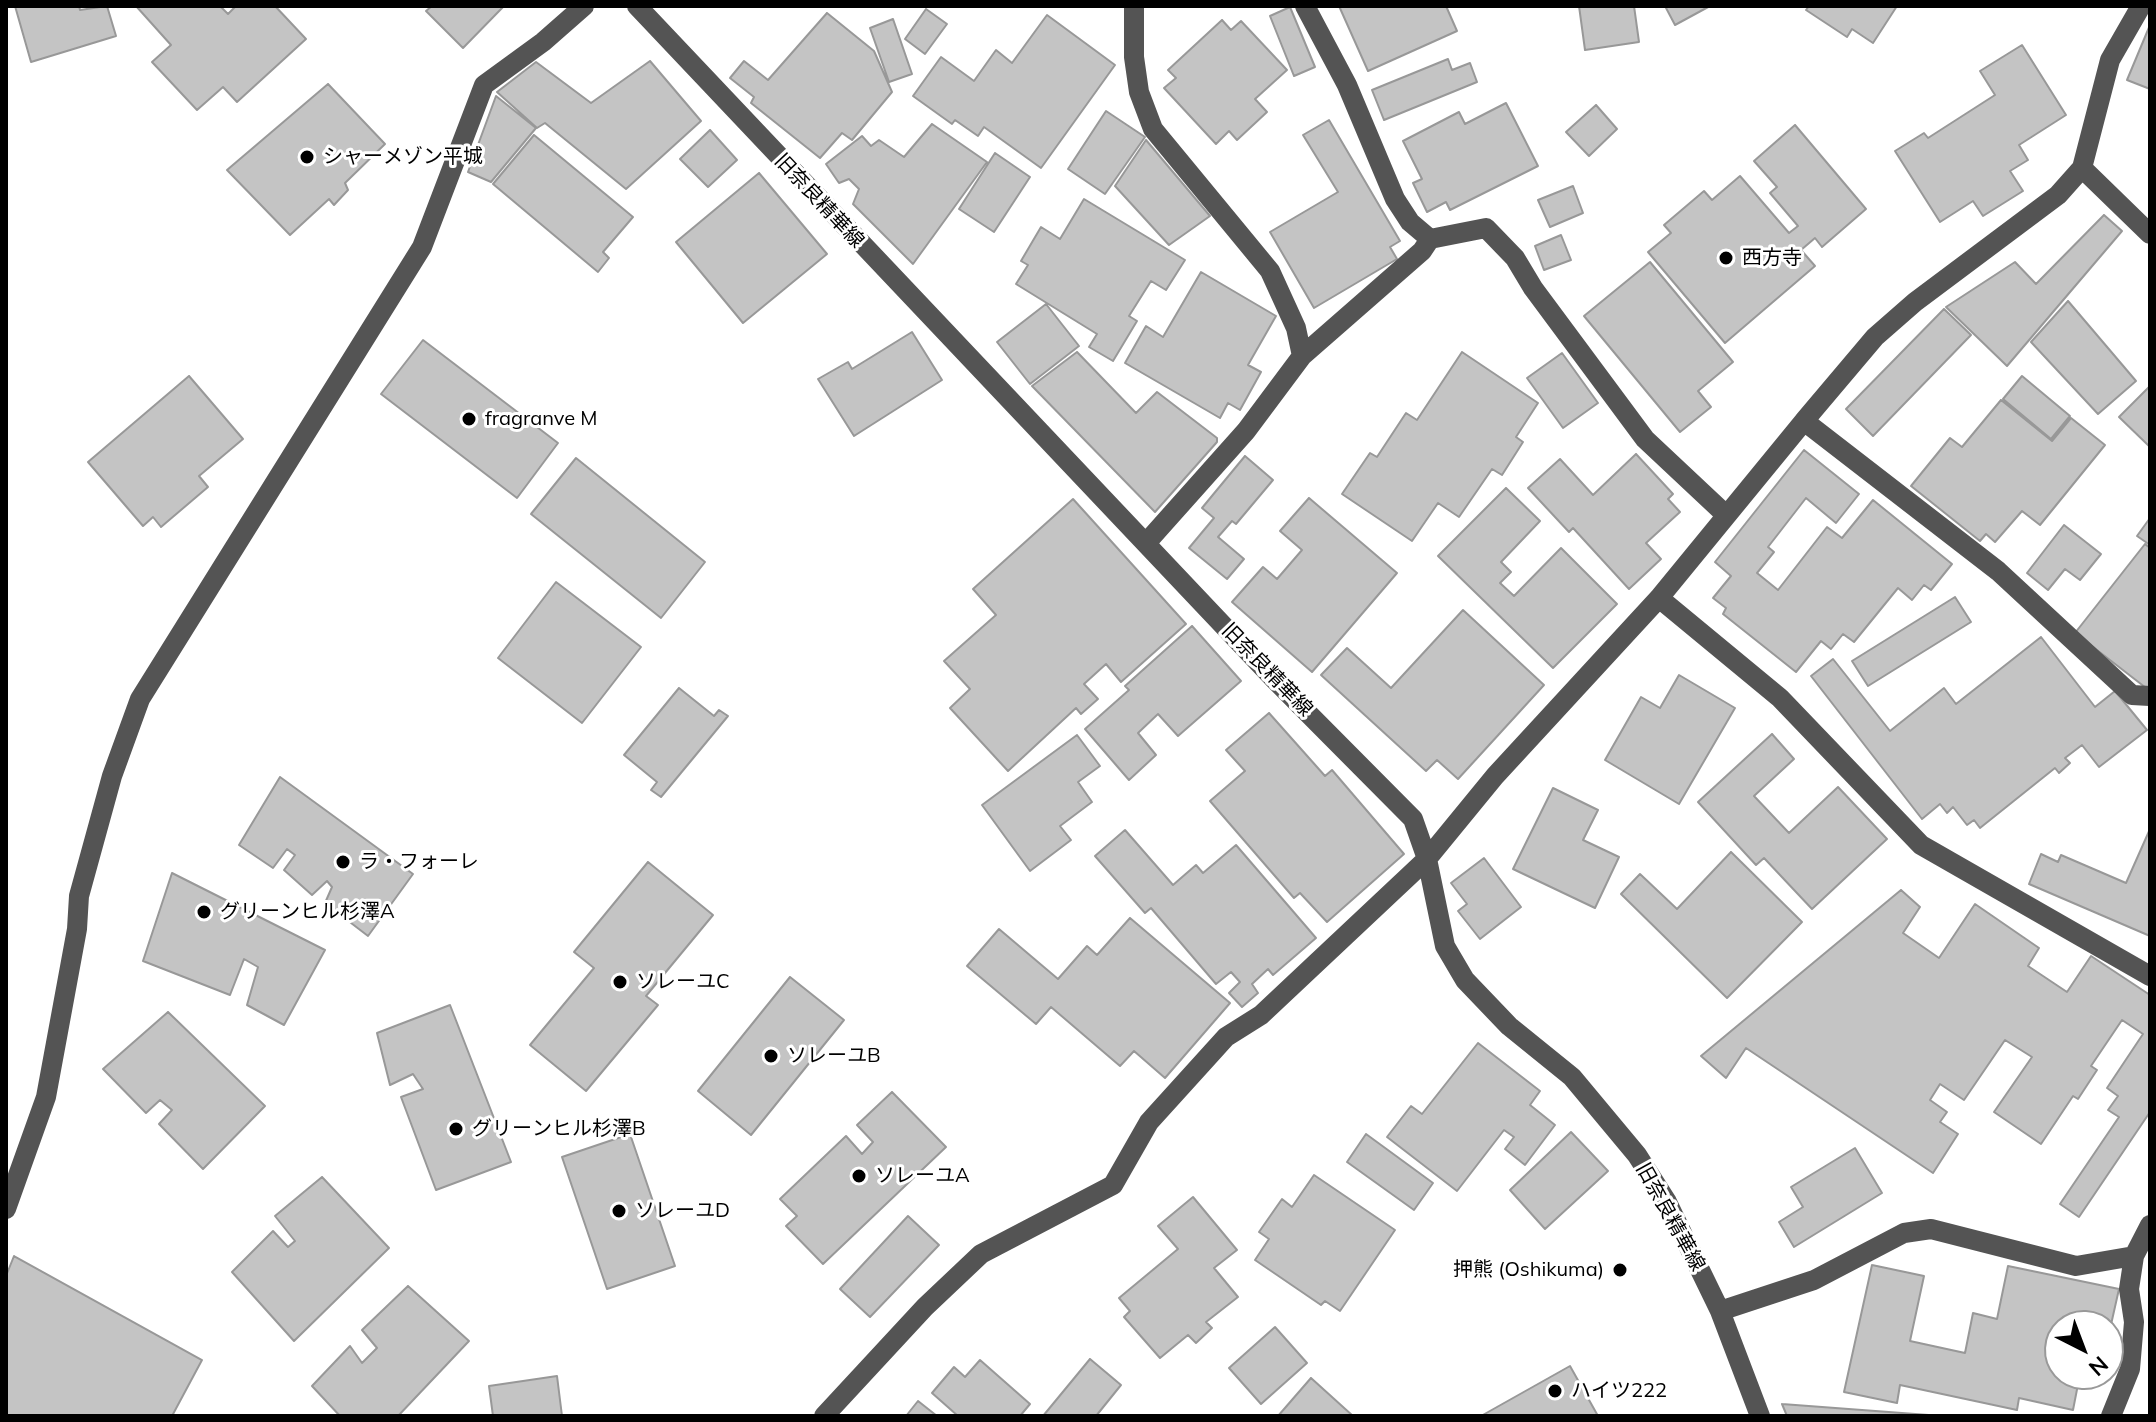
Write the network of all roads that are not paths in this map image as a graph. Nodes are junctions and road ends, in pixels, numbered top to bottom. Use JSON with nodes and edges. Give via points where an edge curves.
{"nodes":[{"id":1,"x":584,"y":6,"type":"edge"},
{"id":2,"x":637,"y":6,"type":"edge"},
{"id":3,"x":1134,"y":6,"type":"edge"},
{"id":4,"x":1305,"y":6,"type":"edge"},
{"id":5,"x":2141,"y":6,"type":"edge"},
{"id":6,"x":2082,"y":168,"type":"junction"},
{"id":7,"x":2150,"y":234,"type":"edge"},
{"id":8,"x":1430,"y":239,"type":"junction"},
{"id":9,"x":1302,"y":356,"type":"junction"},
{"id":10,"x":1804,"y":421,"type":"junction"},
{"id":11,"x":1726,"y":515,"type":"junction"},
{"id":12,"x":1147,"y":542,"type":"junction"},
{"id":13,"x":1659,"y":598,"type":"junction"},
{"id":14,"x":2150,"y":696,"type":"edge"},
{"id":15,"x":1427,"y":859,"type":"junction"},
{"id":16,"x":2150,"y":976,"type":"edge"},
{"id":17,"x":6,"y":1209,"type":"edge"},
{"id":18,"x":2150,"y":1225,"type":"edge"},
{"id":19,"x":2134,"y":1256,"type":"junction"},
{"id":20,"x":1720,"y":1311,"type":"junction"},
{"id":21,"x":824,"y":1416,"type":"edge"},
{"id":22,"x":1760,"y":1416,"type":"edge"},
{"id":23,"x":2111,"y":1416,"type":"edge"}],
"edges":[{"from":1,"to":17,"type":"street","via":[[484,85],[422,247],[140,699],[79,896],[46,1097]]},
{"from":2,"to":12,"type":"street","name":"旧奈良精華線"},
{"from":3,"to":9,"type":"street","via":[[1139,92],[1153,129],[1270,271],[1296,328]]},
{"from":4,"to":8,"type":"street","via":[[1347,85],[1395,199]]},
{"from":5,"to":6,"type":"street","via":[[2110,60]]},
{"from":6,"to":7,"type":"street"},
{"from":6,"to":10,"type":"street","via":[[2058,195],[1875,337]]},
{"from":8,"to":9,"type":"street"},
{"from":8,"to":11,"type":"street","via":[[1486,228],[1515,258],[1645,439]]},
{"from":9,"to":12,"type":"street","via":[[1246,431]]},
{"from":10,"to":11,"type":"street"},
{"from":10,"to":14,"type":"street","via":[[1998,571],[2132,695]]},
{"from":11,"to":13,"type":"street"},
{"from":12,"to":15,"type":"street","name":"旧奈良精華線","via":[[1413,819]]},
{"from":13,"to":15,"type":"street","via":[[1495,776]]},
{"from":13,"to":16,"type":"street","via":[[1780,698],[1921,845]]},
{"from":15,"to":20,"type":"street","name":"旧奈良精華線","via":[[1445,946],[1465,980],[1509,1026],[1572,1077],[1637,1155],[1667,1202]]},
{"from":15,"to":21,"type":"street","via":[[1261,1015],[1226,1037],[1149,1122],[1113,1185],[981,1254]]},
{"from":18,"to":19,"type":"street"},
{"from":19,"to":20,"type":"street","via":[[2076,1266],[1931,1229],[1904,1233],[1814,1280]]},
{"from":19,"to":23,"type":"street","via":[[2130,1369]]},
{"from":20,"to":22,"type":"street","name":"旧奈良精華線"}]}
